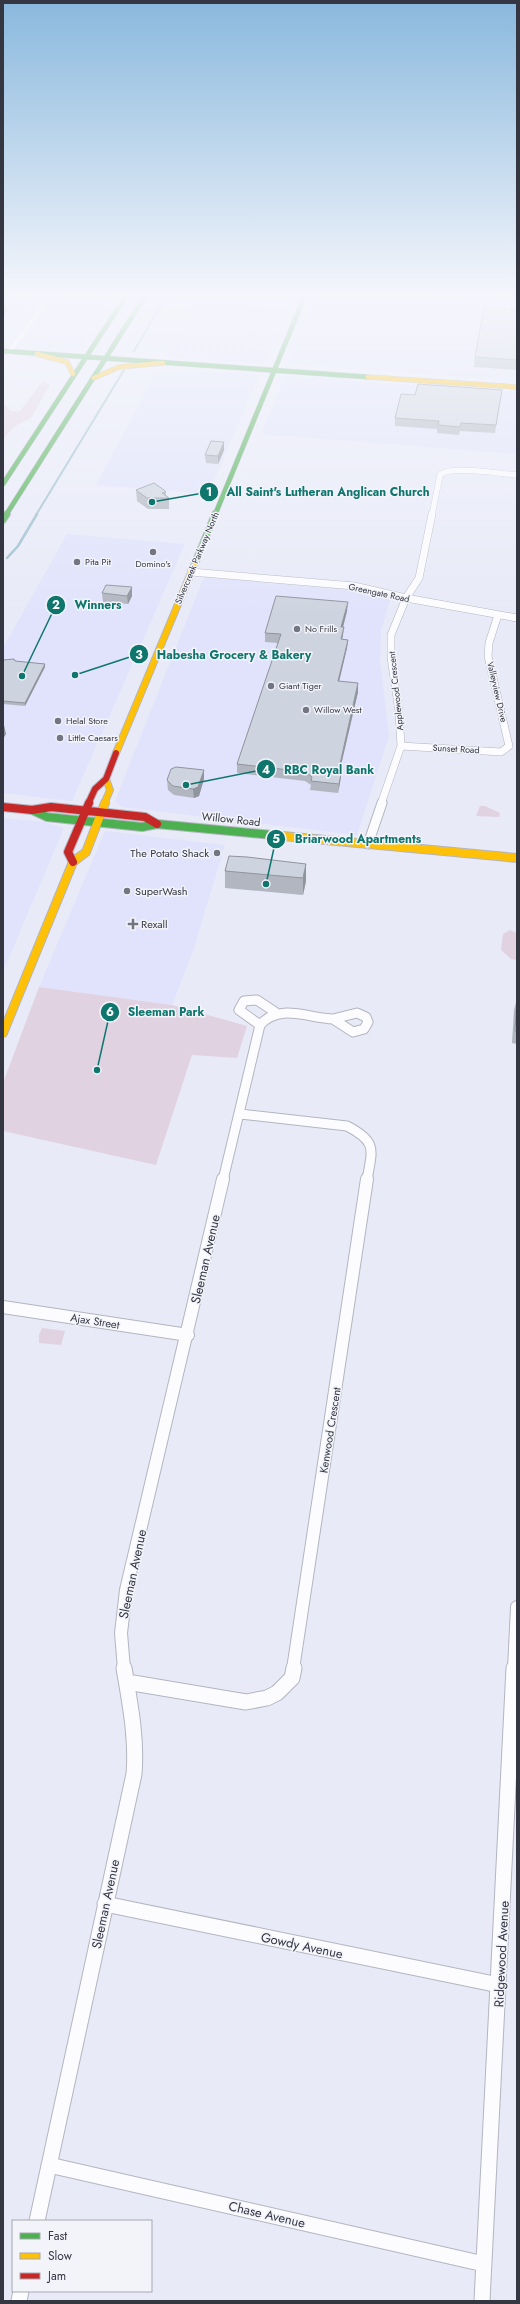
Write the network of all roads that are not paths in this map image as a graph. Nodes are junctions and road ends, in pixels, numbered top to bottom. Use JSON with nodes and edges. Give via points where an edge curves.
{"nodes":[{"id":1,"x":56,"y":401,"type":"edge"},
{"id":2,"x":79,"y":401,"type":"edge"},
{"id":3,"x":262,"y":401,"type":"edge"},
{"id":4,"x":517,"y":475,"type":"edge"},
{"id":5,"x":3,"y":484,"type":"edge"},
{"id":6,"x":3,"y":520,"type":"edge"},
{"id":7,"x":191,"y":572,"type":"junction"},
{"id":8,"x":406,"y":598,"type":"junction"},
{"id":9,"x":498,"y":615,"type":"junction"},
{"id":10,"x":517,"y":618,"type":"edge"},
{"id":11,"x":401,"y":746,"type":"junction"},
{"id":12,"x":509,"y":746,"type":"joint"},
{"id":13,"x":106,"y":779,"type":"junction"},
{"id":14,"x":3,"y":807,"type":"edge"},
{"id":15,"x":32,"y":810,"type":"junction"},
{"id":16,"x":86,"y":811,"type":"junction"},
{"id":17,"x":101,"y":812,"type":"junction"},
{"id":18,"x":82,"y":821,"type":"junction"},
{"id":19,"x":98,"y":822,"type":"junction"},
{"id":20,"x":157,"y":824,"type":"junction"},
{"id":21,"x":368,"y":844,"type":"junction"},
{"id":22,"x":517,"y":858,"type":"edge"},
{"id":23,"x":73,"y":862,"type":"junction"},
{"id":24,"x":275,"y":1012,"type":"junction"},
{"id":25,"x":333,"y":1020,"type":"dead end"},
{"id":26,"x":260,"y":1025,"type":"junction"},
{"id":27,"x":3,"y":1033,"type":"edge"},
{"id":28,"x":240,"y":1114,"type":"junction"},
{"id":29,"x":3,"y":1307,"type":"edge"},
{"id":30,"x":188,"y":1335,"type":"junction"},
{"id":31,"x":517,"y":1607,"type":"edge"},
{"id":32,"x":127,"y":1682,"type":"junction"},
{"id":33,"x":105,"y":1904,"type":"junction"},
{"id":34,"x":500,"y":1985,"type":"junction"},
{"id":35,"x":49,"y":2165,"type":"junction"},
{"id":36,"x":37,"y":2220,"type":"edge"},
{"id":37,"x":484,"y":2264,"type":"junction"},
{"id":38,"x":482,"y":2301,"type":"edge"}],
"edges":[{"from":1,"to":5,"type":"main road"},
{"from":2,"to":6,"type":"main road"},
{"from":3,"to":7,"type":"main road","name":"Silvercreek Parkway North"},
{"from":4,"to":8,"type":"street","name":"Applewood Crescent","via":[[456,470],[440,475],[419,578]]},
{"from":7,"to":8,"type":"street","name":"Greengate Road","via":[[354,586]]},
{"from":7,"to":13,"type":"main road","name":"Silvercreek Parkway North"},
{"from":8,"to":9,"type":"street","name":"Greengate Road"},
{"from":8,"to":11,"type":"street","name":"Applewood Crescent","via":[[392,635]]},
{"from":9,"to":10,"type":"street","name":"Greengate Road"},
{"from":9,"to":12,"type":"street","name":"Valleyview Drive","via":[[488,656]]},
{"from":11,"to":12,"type":"street","name":"Sunset Road","via":[[501,752]]},
{"from":11,"to":21,"type":"street","name":"Applewood Crescent"},
{"from":13,"to":16,"type":"main road","name":"Silvercreek Parkway North","via":[[95,789]]},
{"from":13,"to":17,"type":"main road","name":"Silvercreek Parkway North","via":[[110,790]]},
{"from":14,"to":15,"type":"main road","name":"Willow Road"},
{"from":15,"to":16,"type":"main road","name":"Willow Road","via":[[51,807]]},
{"from":15,"to":18,"type":"main road","name":"Willow Road","via":[[47,817]]},
{"from":16,"to":17,"type":"main road","name":"Willow Road"},
{"from":16,"to":18,"type":"main road","name":"Silvercreek Parkway North"},
{"from":17,"to":19,"type":"main road","name":"Silvercreek Parkway North"},
{"from":17,"to":20,"type":"main road","name":"Willow Road","via":[[145,817]]},
{"from":18,"to":19,"type":"main road","name":"Willow Road"},
{"from":18,"to":23,"type":"main road","name":"Silvercreek Parkway North","via":[[68,852]]},
{"from":19,"to":20,"type":"main road","name":"Willow Road","via":[[142,827]]},
{"from":19,"to":23,"type":"main road","name":"Silvercreek Parkway North","via":[[86,852]]},
{"from":20,"to":21,"type":"main road","name":"Willow Road"},
{"from":21,"to":22,"type":"main road","name":"Willow Road"},
{"from":23,"to":27,"type":"main road","name":"Silvercreek Parkway North"},
{"from":24,"to":25,"type":"street"},
{"from":24,"to":26,"type":"street","via":[[263,1019]]},
{"from":24,"to":26,"type":"street","via":[[256,999],[244,1001],[238,1010]]},
{"from":26,"to":28,"type":"street","name":"Sleeman Avenue"},
{"from":28,"to":30,"type":"street","name":"Sleeman Avenue"},
{"from":28,"to":32,"type":"street","name":"Kenwood Crescent","via":[[347,1126],[368,1140],[372,1149],[292,1678],[281,1692],[264,1700],[246,1702]]},
{"from":29,"to":30,"type":"street","name":"Ajax Street"},
{"from":30,"to":32,"type":"street","name":"Sleeman Avenue","via":[[126,1590],[121,1628],[122,1657]]},
{"from":31,"to":34,"type":"street","name":"Ridgewood Avenue"},
{"from":32,"to":33,"type":"street","name":"Sleeman Avenue","via":[[136,1750]]},
{"from":33,"to":34,"type":"street","name":"Gowdy Avenue"},
{"from":33,"to":35,"type":"street","name":"Sleeman Avenue"},
{"from":34,"to":37,"type":"street","name":"Ridgewood Avenue"},
{"from":35,"to":36,"type":"street","name":"Sleeman Avenue"},
{"from":35,"to":37,"type":"street","name":"Chase Avenue"},
{"from":37,"to":38,"type":"street","name":"Ridgewood Avenue"}]}
